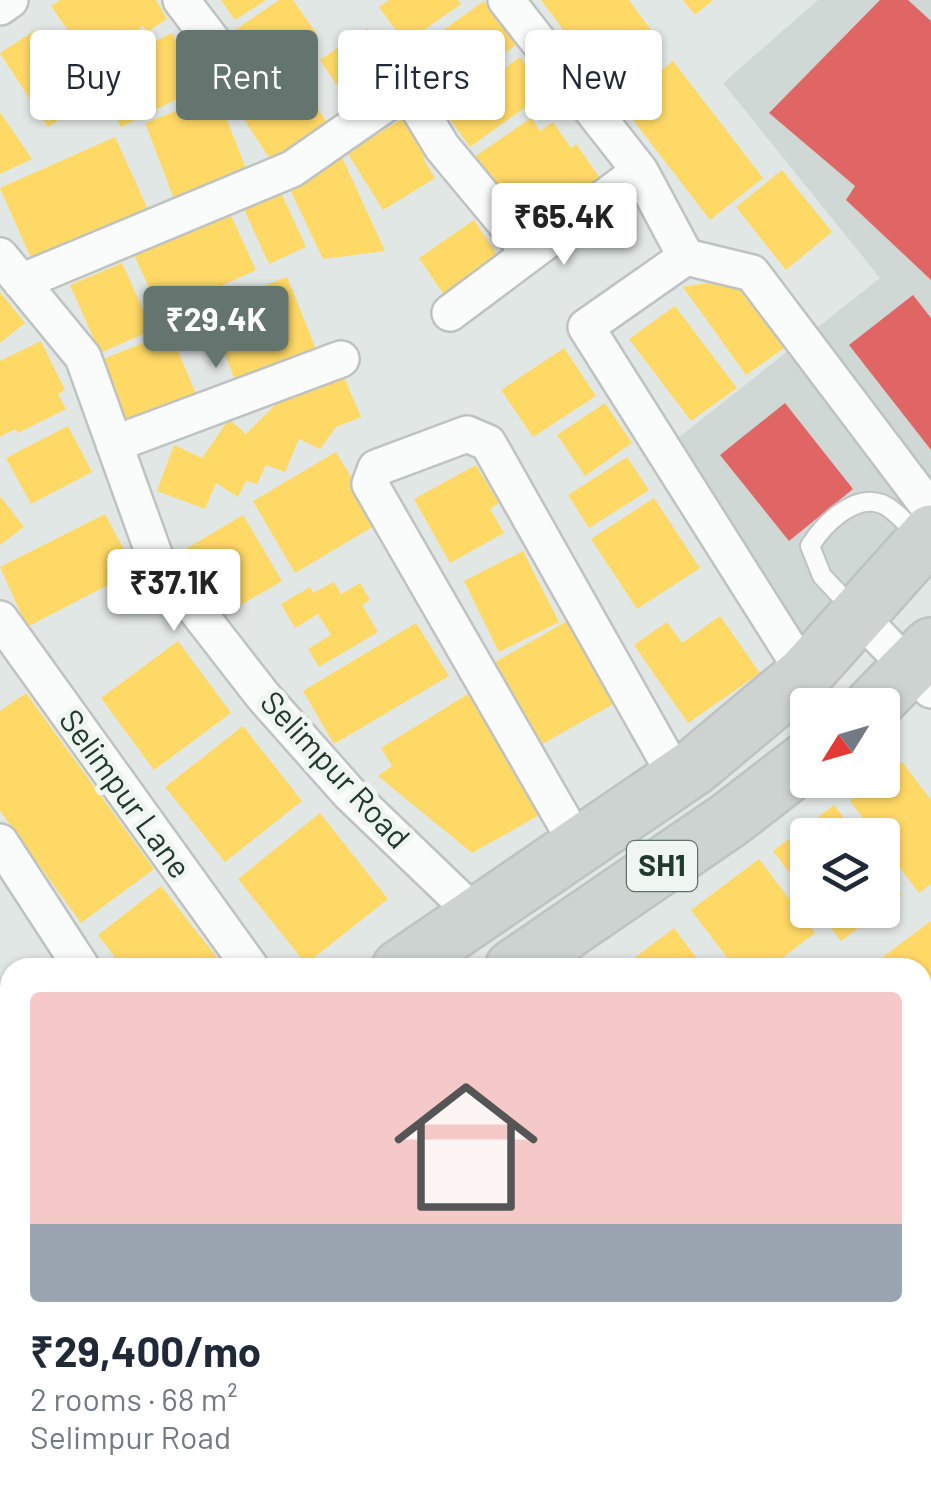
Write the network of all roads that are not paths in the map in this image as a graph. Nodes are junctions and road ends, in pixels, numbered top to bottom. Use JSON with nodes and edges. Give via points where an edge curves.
{"nodes":[{"id":1,"x":181,"y":0,"type":"edge"},
{"id":2,"x":506,"y":0,"type":"edge"},
{"id":3,"x":204,"y":30,"type":"edge"},
{"id":4,"x":640,"y":172,"type":"junction"},
{"id":5,"x":530,"y":253,"type":"junction"},
{"id":6,"x":686,"y":256,"type":"junction"},
{"id":7,"x":11,"y":269,"type":"edge"},
{"id":8,"x":450,"y":313,"type":"dead end"},
{"id":9,"x":341,"y":359,"type":"dead end"},
{"id":10,"x":114,"y":444,"type":"junction"},
{"id":11,"x":929,"y":528,"type":"edge"},
{"id":12,"x":858,"y":614,"type":"junction"},
{"id":13,"x":0,"y":619,"type":"edge"},
{"id":14,"x":805,"y":674,"type":"junction"},
{"id":15,"x":911,"y":678,"type":"edge"},
{"id":16,"x":790,"y":773,"type":"edge"},
{"id":17,"x":677,"y":778,"type":"junction"},
{"id":18,"x":0,"y":842,"type":"edge"},
{"id":19,"x":579,"y":847,"type":"junction"},
{"id":20,"x":476,"y":915,"type":"junction"},
{"id":21,"x":75,"y":958,"type":"edge"},
{"id":22,"x":244,"y":958,"type":"edge"},
{"id":23,"x":414,"y":958,"type":"edge"},
{"id":24,"x":528,"y":958,"type":"edge"}],
"edges":[{"from":1,"to":3,"type":"street"},
{"from":2,"to":4,"type":"street"},
{"from":4,"to":5,"type":"street"},
{"from":4,"to":6,"type":"street"},
{"from":5,"to":7,"type":"street","via":[[442,147],[407,89],[292,169]]},
{"from":5,"to":8,"type":"street"},
{"from":6,"to":11,"type":"street","via":[[752,274]]},
{"from":6,"to":14,"type":"street","via":[[586,328]]},
{"from":7,"to":10,"type":"street","name":"Selimpur Road","via":[[82,357]]},
{"from":9,"to":10,"type":"street"},
{"from":10,"to":20,"type":"street","name":"Selimpur Road","via":[[154,557],[349,793]]},
{"from":11,"to":12,"type":"main road","number":"SH1"},
{"from":11,"to":12,"type":"lane","via":[[876,502],[842,512],[817,534],[810,546],[814,561]]},
{"from":12,"to":14,"type":"main road","number":"SH1"},
{"from":12,"to":15,"type":"street"},
{"from":13,"to":22,"type":"street","name":"Selimpur Lane"},
{"from":14,"to":17,"type":"main road","number":"SH1"},
{"from":16,"to":24,"type":"main road","number":"SH1"},
{"from":17,"to":19,"type":"main road","number":"SH1"},
{"from":17,"to":19,"type":"street","via":[[488,444],[467,434],[376,468],[370,484]]},
{"from":18,"to":21,"type":"street"},
{"from":19,"to":20,"type":"main road","number":"SH1"},
{"from":20,"to":23,"type":"main road","number":"SH1"}]}
